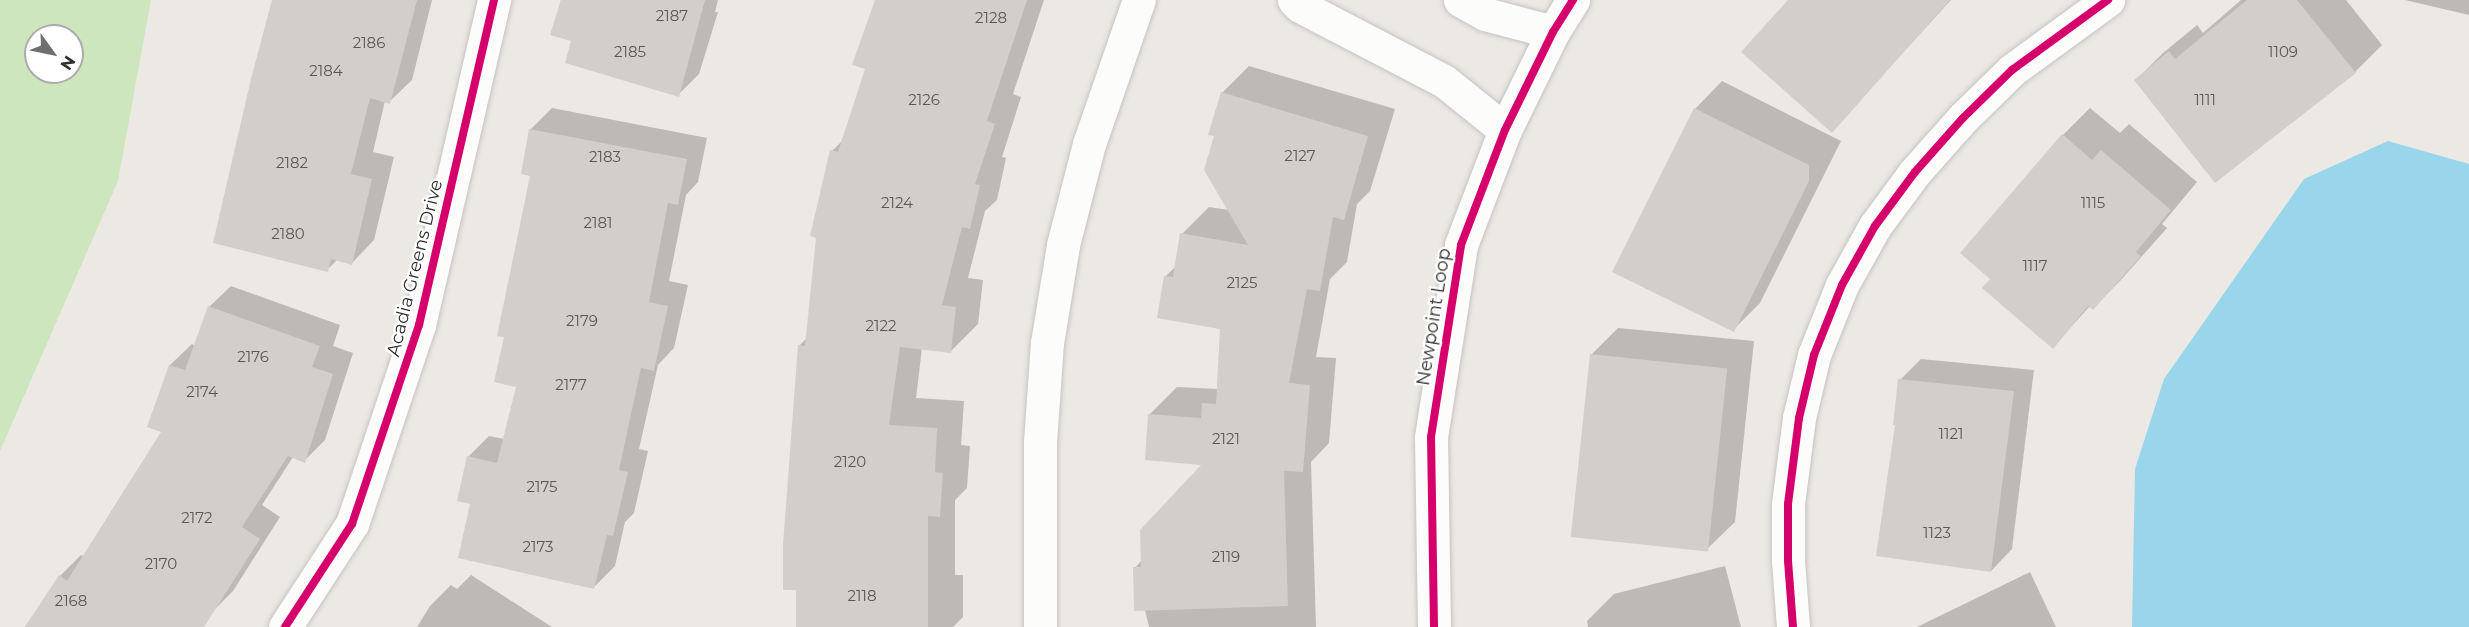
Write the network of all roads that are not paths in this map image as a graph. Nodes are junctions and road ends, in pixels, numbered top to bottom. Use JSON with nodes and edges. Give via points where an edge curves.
{"nodes":[{"id":1,"x":494,"y":0,"type":"edge"},
{"id":2,"x":1138,"y":0,"type":"edge"},
{"id":3,"x":1294,"y":0,"type":"edge"},
{"id":4,"x":1460,"y":0,"type":"edge"},
{"id":5,"x":1573,"y":0,"type":"edge"},
{"id":6,"x":2108,"y":0,"type":"edge"},
{"id":7,"x":1552,"y":32,"type":"junction"},
{"id":8,"x":1505,"y":130,"type":"junction"},
{"id":9,"x":285,"y":627,"type":"edge"},
{"id":10,"x":1040,"y":627,"type":"edge"},
{"id":11,"x":1434,"y":627,"type":"edge"},
{"id":12,"x":1793,"y":627,"type":"edge"}],
"edges":[{"from":1,"to":9,"type":"street","name":"Acadia Greens Drive","via":[[419,325],[352,524]]},
{"from":2,"to":10,"type":"street","via":[[1089,144],[1063,245],[1047,343],[1040,442]]},
{"from":3,"to":8,"type":"street","via":[[1444,81]]},
{"from":4,"to":7,"type":"street","via":[[1485,14]]},
{"from":5,"to":7,"type":"street","name":"Newpoint Loop"},
{"from":6,"to":12,"type":"street","via":[[2012,70],[1963,118],[1914,172],[1875,226],[1842,285],[1814,355],[1799,418],[1788,504]]},
{"from":7,"to":8,"type":"street","name":"Newpoint Loop"},
{"from":8,"to":11,"type":"street","name":"Newpoint Loop","via":[[1461,245],[1431,436]]}]}
